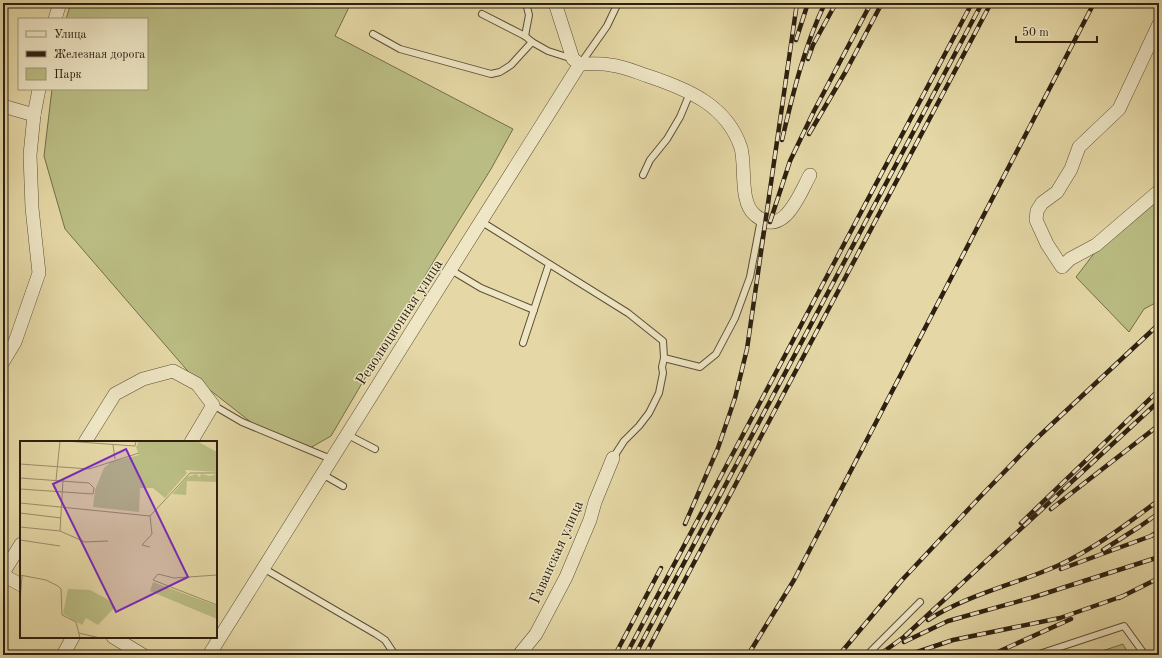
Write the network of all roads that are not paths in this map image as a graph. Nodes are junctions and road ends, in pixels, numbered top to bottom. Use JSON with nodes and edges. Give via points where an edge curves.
{"nodes":[{"id":1,"x":60,"y":3,"type":"edge"},
{"id":2,"x":526,"y":3,"type":"edge"},
{"id":3,"x":555,"y":3,"type":"edge"},
{"id":4,"x":618,"y":3,"type":"edge"},
{"id":5,"x":482,"y":14,"type":"dead end"},
{"id":6,"x":55,"y":18,"type":"edge"},
{"id":7,"x":1159,"y":24,"type":"edge"},
{"id":8,"x":373,"y":34,"type":"dead end"},
{"id":9,"x":524,"y":36,"type":"junction"},
{"id":10,"x":532,"y":42,"type":"junction"},
{"id":11,"x":576,"y":62,"type":"junction"},
{"id":12,"x":39,"y":90,"type":"edge"},
{"id":13,"x":690,"y":93,"type":"junction"},
{"id":14,"x":3,"y":106,"type":"edge"},
{"id":15,"x":34,"y":115,"type":"junction"},
{"id":16,"x":643,"y":175,"type":"dead end"},
{"id":17,"x":810,"y":175,"type":"dead end"},
{"id":18,"x":1159,"y":192,"type":"edge"},
{"id":19,"x":761,"y":219,"type":"junction"},
{"id":20,"x":482,"y":222,"type":"junction"},
{"id":21,"x":549,"y":264,"type":"junction"},
{"id":22,"x":451,"y":270,"type":"junction"},
{"id":23,"x":534,"y":310,"type":"junction"},
{"id":24,"x":523,"y":343,"type":"dead end"},
{"id":25,"x":664,"y":358,"type":"junction"},
{"id":26,"x":3,"y":362,"type":"edge"},
{"id":27,"x":213,"y":405,"type":"junction"},
{"id":28,"x":346,"y":434,"type":"junction"},
{"id":29,"x":86,"y":441,"type":"edge"},
{"id":30,"x":192,"y":441,"type":"edge"},
{"id":31,"x":375,"y":449,"type":"dead end"},
{"id":32,"x":613,"y":458,"type":"joint"},
{"id":33,"x":331,"y":459,"type":"junction"},
{"id":34,"x":322,"y":474,"type":"junction"},
{"id":35,"x":343,"y":486,"type":"dead end"},
{"id":36,"x":20,"y":546,"type":"edge"},
{"id":37,"x":263,"y":568,"type":"junction"},
{"id":38,"x":3,"y":574,"type":"edge"},
{"id":39,"x":20,"y":584,"type":"edge"},
{"id":40,"x":920,"y":602,"type":"dead end"},
{"id":41,"x":72,"y":638,"type":"edge"},
{"id":42,"x":115,"y":638,"type":"edge"},
{"id":43,"x":63,"y":655,"type":"edge"},
{"id":44,"x":143,"y":655,"type":"edge"},
{"id":45,"x":209,"y":655,"type":"edge"},
{"id":46,"x":394,"y":655,"type":"edge"},
{"id":47,"x":520,"y":655,"type":"edge"},
{"id":48,"x":867,"y":655,"type":"edge"},
{"id":49,"x":1036,"y":655,"type":"edge"},
{"id":50,"x":1145,"y":655,"type":"edge"}],
"edges":[{"from":1,"to":6,"type":"street"},
{"from":2,"to":9,"type":"lane","via":[[529,15]]},
{"from":3,"to":11,"type":"street"},
{"from":4,"to":11,"type":"lane","via":[[607,26]]},
{"from":5,"to":9,"type":"lane"},
{"from":7,"to":18,"type":"street","via":[[1119,109],[1079,147],[1071,169],[1057,192],[1042,203],[1037,211],[1036,220],[1062,267],[1070,259],[1096,245]]},
{"from":8,"to":10,"type":"lane","via":[[400,49],[491,74],[511,65]]},
{"from":9,"to":10,"type":"lane"},
{"from":10,"to":11,"type":"lane"},
{"from":11,"to":13,"type":"street","via":[[610,64],[625,68],[678,86]]},
{"from":11,"to":20,"type":"street","name":"Революционная улица"},
{"from":12,"to":15,"type":"street"},
{"from":13,"to":16,"type":"lane","via":[[680,117],[650,160]]},
{"from":13,"to":19,"type":"street","via":[[720,113],[732,128],[741,148],[748,206]]},
{"from":14,"to":15,"type":"street"},
{"from":15,"to":26,"type":"street","via":[[30,155],[32,208],[39,273],[15,342]]},
{"from":17,"to":19,"type":"street","via":[[789,214],[781,220]]},
{"from":19,"to":25,"type":"lane","via":[[750,277],[735,318],[716,354],[700,368]]},
{"from":20,"to":21,"type":"lane"},
{"from":20,"to":22,"type":"street","name":"Революционная улица"},
{"from":21,"to":23,"type":"lane"},
{"from":21,"to":25,"type":"lane","via":[[628,313],[663,341]]},
{"from":22,"to":23,"type":"lane","via":[[481,288]]},
{"from":22,"to":28,"type":"street","name":"Революционная улица"},
{"from":23,"to":24,"type":"lane"},
{"from":25,"to":32,"type":"lane","via":[[659,393],[646,418],[624,441]]},
{"from":27,"to":29,"type":"street","via":[[197,384],[173,371],[143,379],[115,394]]},
{"from":27,"to":30,"type":"street"},
{"from":27,"to":33,"type":"lane","via":[[242,422]]},
{"from":28,"to":31,"type":"lane"},
{"from":28,"to":33,"type":"street","name":"Революционная улица"},
{"from":32,"to":47,"type":"street","name":"Гаванская улица","via":[[566,577],[536,634]]},
{"from":33,"to":34,"type":"street","name":"Революционная улица"},
{"from":34,"to":35,"type":"lane"},
{"from":34,"to":37,"type":"street","name":"Революционная улица"},
{"from":36,"to":38,"type":"street"},
{"from":37,"to":45,"type":"street","name":"Революционная улица"},
{"from":37,"to":46,"type":"lane","via":[[376,634],[385,640]]},
{"from":38,"to":39,"type":"street"},
{"from":40,"to":48,"type":"lane"},
{"from":41,"to":43,"type":"street"},
{"from":42,"to":44,"type":"street"},
{"from":49,"to":50,"type":"lane","via":[[1124,626]]}]}
